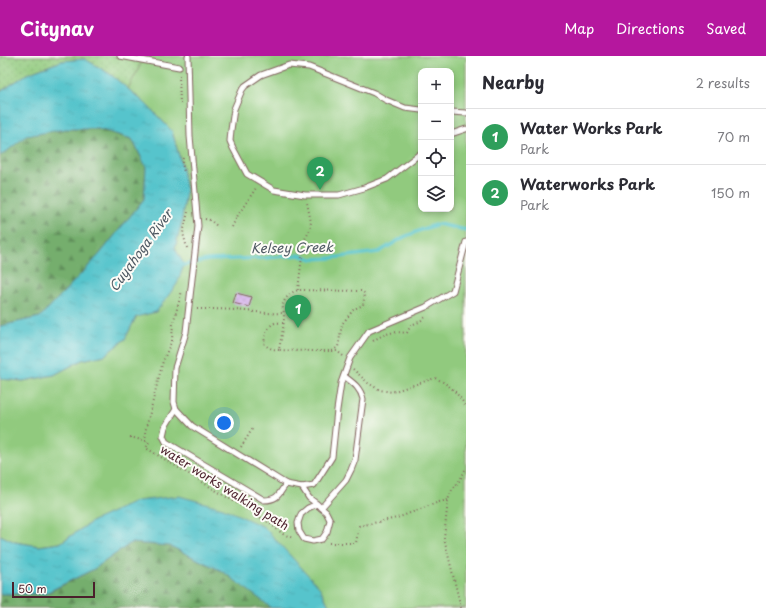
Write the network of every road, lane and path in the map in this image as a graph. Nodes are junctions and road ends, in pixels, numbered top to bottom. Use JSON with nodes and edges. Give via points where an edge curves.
{"nodes":[{"id":1,"x":120,"y":56,"type":"edge"},
{"id":2,"x":188,"y":56,"type":"edge"},
{"id":3,"x":179,"y":67,"type":"dead end"},
{"id":4,"x":418,"y":110,"type":"edge"},
{"id":5,"x":454,"y":112,"type":"edge"},
{"id":6,"x":466,"y":113,"type":"edge"},
{"id":7,"x":466,"y":129,"type":"edge"},
{"id":8,"x":454,"y":133,"type":"edge"},
{"id":9,"x":418,"y":156,"type":"edge"},
{"id":10,"x":260,"y":182,"type":"junction"},
{"id":11,"x":305,"y":194,"type":"junction"},
{"id":12,"x":198,"y":218,"type":"junction"},
{"id":13,"x":217,"y":226,"type":"dead end"},
{"id":14,"x":232,"y":227,"type":"dead end"},
{"id":15,"x":466,"y":242,"type":"edge"},
{"id":16,"x":182,"y":289,"type":"dead end"},
{"id":17,"x":298,"y":290,"type":"junction"},
{"id":18,"x":197,"y":309,"type":"dead end"},
{"id":19,"x":283,"y":314,"type":"junction"},
{"id":20,"x":283,"y":323,"type":"junction"},
{"id":21,"x":280,"y":350,"type":"junction"},
{"id":22,"x":332,"y":351,"type":"junction"},
{"id":23,"x":348,"y":363,"type":"junction"},
{"id":24,"x":344,"y":376,"type":"junction"},
{"id":25,"x":466,"y":407,"type":"edge"},
{"id":26,"x":176,"y":409,"type":"junction"},
{"id":27,"x":253,"y":428,"type":"dead end"},
{"id":28,"x":130,"y":437,"type":"dead end"},
{"id":29,"x":146,"y":441,"type":"junction"},
{"id":30,"x":236,"y":453,"type":"junction"},
{"id":31,"x":466,"y":468,"type":"edge"},
{"id":32,"x":286,"y":484,"type":"junction"},
{"id":33,"x":302,"y":487,"type":"junction"},
{"id":34,"x":448,"y":500,"type":"junction"},
{"id":35,"x":319,"y":506,"type":"junction"},
{"id":36,"x":294,"y":538,"type":"dead end"},
{"id":37,"x":328,"y":543,"type":"dead end"},
{"id":38,"x":461,"y":608,"type":"edge"}],
"edges":[{"from":1,"to":3,"type":"lane"},
{"from":2,"to":12,"type":"lane","via":[[190,136]]},
{"from":4,"to":10,"type":"lane","via":[[405,108],[309,67],[289,65],[261,75],[242,90],[234,109],[230,141],[247,174]]},
{"from":5,"to":6,"type":"lane"},
{"from":7,"to":8,"type":"lane"},
{"from":9,"to":11,"type":"lane","via":[[387,179],[364,188],[340,195]]},
{"from":10,"to":11,"type":"lane","via":[[274,190]]},
{"from":10,"to":14,"type":"path"},
{"from":11,"to":17,"type":"path","via":[[311,222],[303,248]]},
{"from":12,"to":13,"type":"path","via":[[210,220]]},
{"from":12,"to":26,"type":"lane","via":[[186,332],[175,368]]},
{"from":15,"to":23,"type":"lane","via":[[453,291],[426,307],[369,331]]},
{"from":16,"to":29,"type":"path","via":[[173,323],[172,340],[145,432]]},
{"from":17,"to":19,"type":"path","via":[[290,293],[285,299],[282,306]]},
{"from":17,"to":22,"type":"path","via":[[362,291],[364,294],[363,305],[354,309],[342,324],[338,346]]},
{"from":18,"to":19,"type":"path"},
{"from":19,"to":20,"type":"path"},
{"from":20,"to":21,"type":"path"},
{"from":20,"to":21,"type":"path","via":[[271,324],[264,343],[270,349]]},
{"from":21,"to":22,"type":"path"},
{"from":22,"to":23,"type":"path","via":[[337,351]]},
{"from":23,"to":24,"type":"lane"},
{"from":23,"to":25,"type":"path","via":[[368,383],[380,390],[392,392],[435,378],[453,389]]},
{"from":24,"to":33,"type":"lane","via":[[332,457],[314,485]]},
{"from":24,"to":35,"type":"lane","via":[[356,385],[363,399],[355,460],[346,480]]},
{"from":26,"to":30,"type":"lane","via":[[192,426]]},
{"from":26,"to":32,"type":"lane","via":[[163,436],[166,442],[264,500],[278,497]]},
{"from":27,"to":30,"type":"path"},
{"from":28,"to":29,"type":"path","name":"water works walking path"},
{"from":29,"to":36,"type":"path","name":"water works walking path","via":[[149,442],[146,448],[268,522],[283,534]]},
{"from":30,"to":32,"type":"lane"},
{"from":31,"to":34,"type":"path"},
{"from":32,"to":33,"type":"lane"},
{"from":33,"to":35,"type":"lane","via":[[309,498]]},
{"from":34,"to":37,"type":"path","via":[[397,518],[359,526],[356,543]]},
{"from":34,"to":38,"type":"path","via":[[444,538]]},
{"from":35,"to":35,"type":"lane","via":[[330,520],[322,539],[312,541],[304,538],[299,531],[298,523],[301,514],[308,508]]}]}
